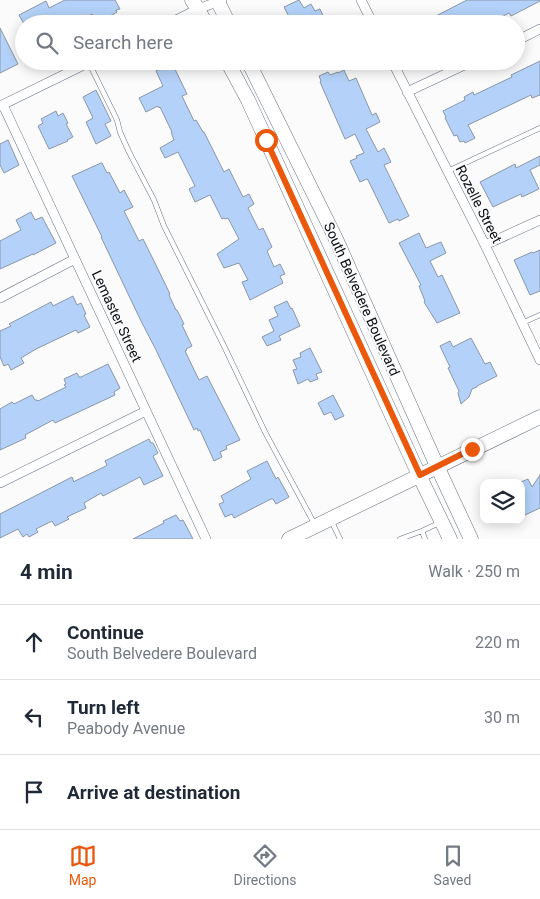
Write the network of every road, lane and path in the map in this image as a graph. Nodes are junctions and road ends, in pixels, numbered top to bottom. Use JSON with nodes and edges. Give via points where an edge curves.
{"nodes":[{"id":1,"x":361,"y":0,"type":"edge"},
{"id":2,"x":219,"y":1,"type":"edge"},
{"id":3,"x":195,"y":4,"type":"edge"},
{"id":4,"x":180,"y":15,"type":"edge"},
{"id":5,"x":201,"y":15,"type":"edge"},
{"id":6,"x":225,"y":15,"type":"edge"},
{"id":7,"x":368,"y":15,"type":"edge"},
{"id":8,"x":540,"y":29,"type":"edge"},
{"id":9,"x":525,"y":36,"type":"edge"},
{"id":10,"x":74,"y":70,"type":"edge"},
{"id":11,"x":94,"y":70,"type":"edge"},
{"id":12,"x":232,"y":70,"type":"edge"},
{"id":13,"x":252,"y":70,"type":"edge"},
{"id":14,"x":396,"y":70,"type":"edge"},
{"id":15,"x":454,"y":70,"type":"edge"},
{"id":16,"x":407,"y":92,"type":"junction"},
{"id":17,"x":1,"y":106,"type":"edge"},
{"id":18,"x":540,"y":128,"type":"edge"},
{"id":19,"x":448,"y":172,"type":"junction"},
{"id":20,"x":540,"y":220,"type":"edge"},
{"id":21,"x":336,"y":239,"type":"junction"},
{"id":22,"x":485,"y":245,"type":"junction"},
{"id":23,"x":316,"y":248,"type":"junction"},
{"id":24,"x":75,"y":258,"type":"junction"},
{"id":25,"x":0,"y":298,"type":"edge"},
{"id":26,"x":540,"y":314,"type":"edge"},
{"id":27,"x":522,"y":323,"type":"junction"},
{"id":28,"x":540,"y":360,"type":"edge"},
{"id":29,"x":146,"y":410,"type":"junction"},
{"id":30,"x":540,"y":417,"type":"edge"},
{"id":31,"x":437,"y":466,"type":"junction"},
{"id":32,"x":420,"y":475,"type":"junction"},
{"id":33,"x":0,"y":483,"type":"edge"},
{"id":34,"x":330,"y":519,"type":"junction"},
{"id":35,"x":442,"y":521,"type":"junction"},
{"id":36,"x":315,"y":526,"type":"junction"},
{"id":37,"x":422,"y":531,"type":"junction"},
{"id":38,"x":206,"y":539,"type":"edge"},
{"id":39,"x":289,"y":539,"type":"edge"},
{"id":40,"x":340,"y":539,"type":"edge"},
{"id":41,"x":400,"y":539,"type":"edge"},
{"id":42,"x":425,"y":539,"type":"edge"},
{"id":43,"x":450,"y":539,"type":"edge"},
{"id":44,"x":471,"y":539,"type":"edge"}],
"edges":[{"from":1,"to":7,"type":"street"},
{"from":2,"to":3,"type":"street"},
{"from":2,"to":6,"type":"street"},
{"from":3,"to":4,"type":"street"},
{"from":3,"to":5,"type":"street"},
{"from":8,"to":9,"type":"street"},
{"from":10,"to":17,"type":"street"},
{"from":11,"to":36,"type":"lane","via":[[164,226]]},
{"from":12,"to":23,"type":"street","name":"South Belvedere Boulevard"},
{"from":13,"to":21,"type":"street","name":"South Belvedere Boulevard"},
{"from":14,"to":16,"type":"street","name":"Rozelle Street"},
{"from":15,"to":16,"type":"street"},
{"from":16,"to":19,"type":"street","name":"Rozelle Street"},
{"from":17,"to":24,"type":"street","name":"Lemaster Street"},
{"from":18,"to":19,"type":"lane"},
{"from":19,"to":22,"type":"street","name":"Rozelle Street"},
{"from":20,"to":22,"type":"street"},
{"from":21,"to":23,"type":"street"},
{"from":21,"to":31,"type":"street","name":"South Belvedere Boulevard"},
{"from":22,"to":27,"type":"street","name":"Rozelle Street"},
{"from":23,"to":32,"type":"street","name":"South Belvedere Boulevard"},
{"from":24,"to":25,"type":"street"},
{"from":24,"to":29,"type":"street","name":"Lemaster Street"},
{"from":26,"to":27,"type":"lane"},
{"from":27,"to":28,"type":"street","name":"Rozelle Street"},
{"from":29,"to":33,"type":"street"},
{"from":29,"to":38,"type":"street","name":"Lemaster Street"},
{"from":30,"to":31,"type":"street"},
{"from":31,"to":32,"type":"street"},
{"from":31,"to":44,"type":"street","name":"South Belvedere Boulevard"},
{"from":32,"to":34,"type":"street"},
{"from":32,"to":35,"type":"street","name":"South Belvedere Boulevard"},
{"from":34,"to":36,"type":"street"},
{"from":34,"to":40,"type":"lane"},
{"from":35,"to":37,"type":"lane"},
{"from":35,"to":43,"type":"street","name":"South Belvedere Boulevard"},
{"from":36,"to":39,"type":"street"},
{"from":37,"to":41,"type":"lane"},
{"from":37,"to":42,"type":"lane"}]}
